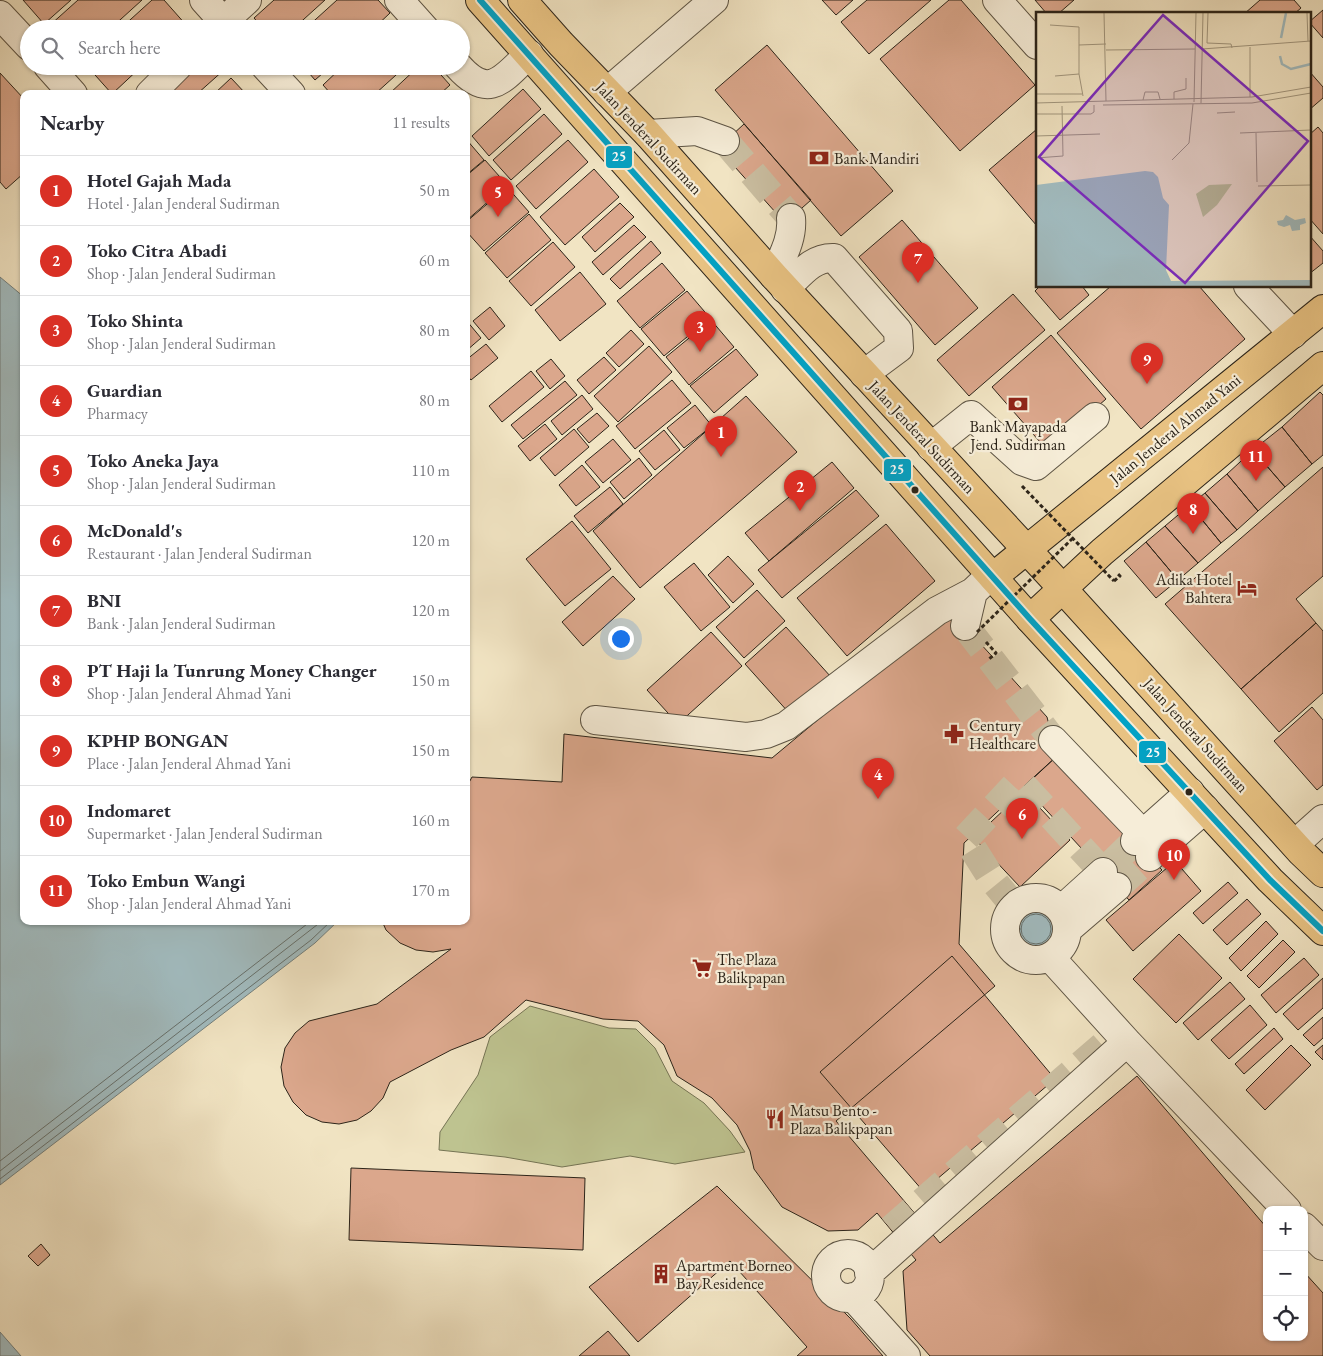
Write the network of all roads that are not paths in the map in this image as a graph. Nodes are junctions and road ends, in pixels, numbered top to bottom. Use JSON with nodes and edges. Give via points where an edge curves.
{"nodes":[{"id":1,"x":204,"y":0,"type":"edge"},
{"id":2,"x":247,"y":0,"type":"edge"},
{"id":3,"x":399,"y":0,"type":"edge"},
{"id":4,"x":480,"y":0,"type":"edge"},
{"id":5,"x":522,"y":0,"type":"edge"},
{"id":6,"x":714,"y":0,"type":"edge"},
{"id":7,"x":997,"y":0,"type":"edge"},
{"id":8,"x":0,"y":15,"type":"edge"},
{"id":9,"x":218,"y":20,"type":"edge"},
{"id":10,"x":228,"y":20,"type":"edge"},
{"id":11,"x":417,"y":20,"type":"edge"},
{"id":12,"x":20,"y":36,"type":"edge"},
{"id":13,"x":1036,"y":44,"type":"edge"},
{"id":14,"x":529,"y":54,"type":"junction"},
{"id":15,"x":56,"y":75,"type":"edge"},
{"id":16,"x":169,"y":75,"type":"edge"},
{"id":17,"x":273,"y":75,"type":"edge"},
{"id":18,"x":469,"y":75,"type":"edge"},
{"id":19,"x":70,"y":90,"type":"edge"},
{"id":20,"x":154,"y":90,"type":"edge"},
{"id":21,"x":287,"y":90,"type":"edge"},
{"id":22,"x":607,"y":92,"type":"junction"},
{"id":23,"x":648,"y":134,"type":"junction"},
{"id":24,"x":725,"y":141,"type":"tunnel mouth"},
{"id":25,"x":791,"y":218,"type":"dead end"},
{"id":26,"x":780,"y":283,"type":"junction"},
{"id":27,"x":1250,"y":288,"type":"edge"},
{"id":28,"x":1323,"y":309,"type":"edge"},
{"id":29,"x":1293,"y":334,"type":"junction"},
{"id":30,"x":1323,"y":365,"type":"edge"},
{"id":31,"x":864,"y":374,"type":"junction"},
{"id":32,"x":1095,"y":417,"type":"dead end"},
{"id":33,"x":931,"y":447,"type":"junction"},
{"id":34,"x":1026,"y":549,"type":"junction"},
{"id":35,"x":986,"y":581,"type":"junction"},
{"id":36,"x":1062,"y":588,"type":"junction"},
{"id":37,"x":1030,"y":619,"type":"junction"},
{"id":38,"x":971,"y":629,"type":"road end"},
{"id":39,"x":595,"y":720,"type":"dead end"},
{"id":40,"x":1053,"y":740,"type":"tunnel mouth"},
{"id":41,"x":1197,"y":801,"type":"junction"},
{"id":42,"x":1323,"y":819,"type":"edge"},
{"id":43,"x":1294,"y":844,"type":"junction"},
{"id":44,"x":1323,"y":873,"type":"edge"},
{"id":45,"x":1110,"y":880,"type":"tunnel mouth"},
{"id":46,"x":1064,"y":920,"type":"junction"},
{"id":47,"x":1323,"y":931,"type":"edge"},
{"id":48,"x":1050,"y":957,"type":"junction"},
{"id":49,"x":1123,"y":1037,"type":"junction"},
{"id":50,"x":1283,"y":1206,"type":"edge"},
{"id":51,"x":891,"y":1229,"type":"tunnel mouth"},
{"id":52,"x":1308,"y":1231,"type":"edge"},
{"id":53,"x":1323,"y":1246,"type":"edge"},
{"id":54,"x":864,"y":1265,"type":"junction"},
{"id":55,"x":853,"y":1297,"type":"junction"},
{"id":56,"x":906,"y":1356,"type":"edge"}],
"edges":[{"from":1,"to":9,"type":"street"},
{"from":2,"to":10,"type":"street"},
{"from":3,"to":11,"type":"street"},
{"from":4,"to":14,"type":"main road","name":"Jalan Jenderal Sudirman"},
{"from":5,"to":22,"type":"main road","name":"Jalan Jenderal Sudirman"},
{"from":6,"to":22,"type":"street"},
{"from":7,"to":13,"type":"street"},
{"from":8,"to":12,"type":"street"},
{"from":14,"to":18,"type":"street","via":[[492,85],[479,83]]},
{"from":14,"to":35,"type":"main road","name":"Jalan Jenderal Sudirman"},
{"from":15,"to":19,"type":"street"},
{"from":16,"to":20,"type":"street"},
{"from":17,"to":21,"type":"street"},
{"from":22,"to":23,"type":"main road","name":"Jalan Jenderal Sudirman"},
{"from":23,"to":24,"type":"street","via":[[697,131]]},
{"from":23,"to":26,"type":"main road","name":"Jalan Jenderal Sudirman"},
{"from":25,"to":26,"type":"street","via":[[792,229]]},
{"from":26,"to":31,"type":"main road","name":"Jalan Jenderal Sudirman"},
{"from":26,"to":31,"type":"street","via":[[814,261],[834,258],[898,332],[899,348]]},
{"from":27,"to":29,"type":"street"},
{"from":28,"to":29,"type":"main road","name":"Jalan Jenderal Ahmad Yani"},
{"from":29,"to":30,"type":"main road"},
{"from":29,"to":34,"type":"main road","name":"Jalan Jenderal Ahmad Yani"},
{"from":30,"to":36,"type":"main road"},
{"from":31,"to":33,"type":"main road","name":"Jalan Jenderal Sudirman"},
{"from":32,"to":33,"type":"street","via":[[1036,466],[1022,461],[971,415]]},
{"from":33,"to":34,"type":"main road","name":"Jalan Jenderal Sudirman"},
{"from":34,"to":35,"type":"main road","name":"Jalan Jenderal Ahmad Yani"},
{"from":34,"to":36,"type":"main road","name":"Jalan Jenderal Sudirman"},
{"from":35,"to":37,"type":"main road","name":"Jalan Jenderal Sudirman"},
{"from":35,"to":38,"type":"street"},
{"from":35,"to":39,"type":"street","via":[[938,610],[786,726],[766,734],[746,737]]},
{"from":36,"to":37,"type":"main road"},
{"from":36,"to":43,"type":"main road","name":"Jalan Jenderal Sudirman"},
{"from":37,"to":41,"type":"main road","name":"Jalan Jenderal Sudirman"},
{"from":40,"to":41,"type":"street","via":[[1140,830],[1142,844]]},
{"from":41,"to":47,"type":"main road","name":"Jalan Jenderal Sudirman","via":[[1270,880]]},
{"from":42,"to":43,"type":"street"},
{"from":43,"to":44,"type":"main road","name":"Jalan Jenderal Sudirman"},
{"from":45,"to":46,"type":"street"},
{"from":46,"to":48,"type":"street","via":[[1064,941]]},
{"from":46,"to":48,"type":"street","via":[[1048,900],[1032,897],[1014,906],[1005,923],[1005,933],[1013,950],[1031,959]]},
{"from":48,"to":49,"type":"street"},
{"from":49,"to":50,"type":"street"},
{"from":49,"to":54,"type":"street"},
{"from":51,"to":54,"type":"street"},
{"from":52,"to":53,"type":"street"},
{"from":54,"to":55,"type":"street","via":[[866,1287]]},
{"from":54,"to":55,"type":"street","via":[[850,1254],[843,1254],[827,1268],[830,1290],[842,1297]]},
{"from":55,"to":56,"type":"street"}]}
